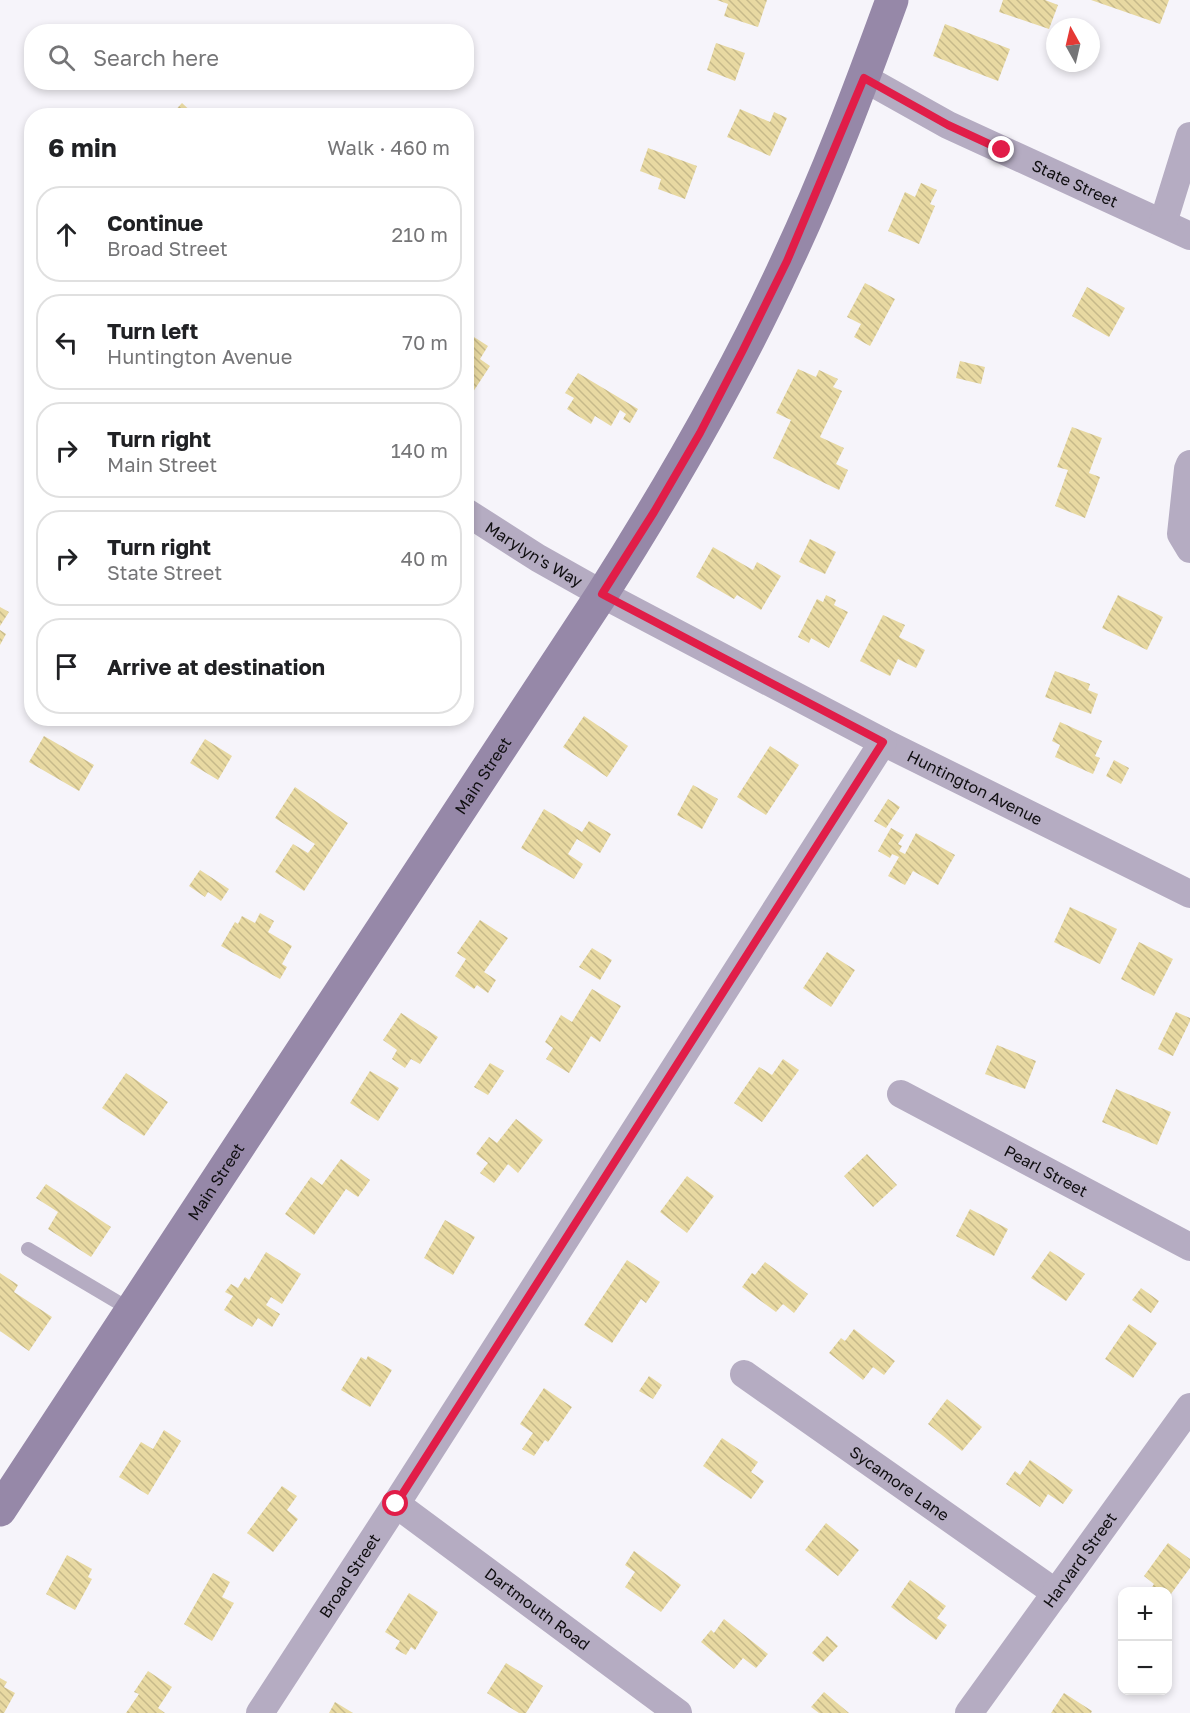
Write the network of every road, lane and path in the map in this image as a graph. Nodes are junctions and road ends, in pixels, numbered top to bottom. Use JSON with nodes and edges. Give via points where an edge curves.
{"nodes":[{"id":1,"x":892,"y":0,"type":"edge"},
{"id":2,"x":864,"y":78,"type":"junction"},
{"id":3,"x":1190,"y":136,"type":"edge"},
{"id":4,"x":1163,"y":224,"type":"junction"},
{"id":5,"x":1190,"y":236,"type":"edge"},
{"id":6,"x":1190,"y":464,"type":"edge"},
{"id":7,"x":474,"y":517,"type":"edge"},
{"id":8,"x":1190,"y":549,"type":"edge"},
{"id":9,"x":602,"y":594,"type":"junction"},
{"id":10,"x":883,"y":742,"type":"junction"},
{"id":11,"x":1190,"y":894,"type":"edge"},
{"id":12,"x":901,"y":1094,"type":"dead end"},
{"id":13,"x":1190,"y":1247,"type":"edge"},
{"id":14,"x":28,"y":1249,"type":"dead end"},
{"id":15,"x":131,"y":1310,"type":"junction"},
{"id":16,"x":744,"y":1374,"type":"dead end"},
{"id":17,"x":1190,"y":1407,"type":"edge"},
{"id":18,"x":396,"y":1504,"type":"junction"},
{"id":19,"x":0,"y":1510,"type":"edge"},
{"id":20,"x":1056,"y":1593,"type":"junction"},
{"id":21,"x":260,"y":1713,"type":"edge"},
{"id":22,"x":678,"y":1713,"type":"edge"},
{"id":23,"x":969,"y":1713,"type":"edge"}],
"edges":[{"from":1,"to":2,"type":"main road","name":"Main Street"},
{"from":2,"to":4,"type":"street","name":"State Street","via":[[948,125]]},
{"from":2,"to":9,"type":"main road","name":"Main Street","via":[[787,261],[743,350],[694,443]]},
{"from":3,"to":4,"type":"street"},
{"from":4,"to":5,"type":"street","name":"State Street"},
{"from":6,"to":8,"type":"street","via":[[1181,534]]},
{"from":7,"to":9,"type":"street","name":"Marylyn's Way"},
{"from":9,"to":10,"type":"street","name":"Huntington Avenue"},
{"from":9,"to":15,"type":"main road","name":"Main Street"},
{"from":10,"to":11,"type":"street","name":"Huntington Avenue"},
{"from":10,"to":18,"type":"street","name":"Broad Street"},
{"from":12,"to":13,"type":"street","name":"Pearl Street"},
{"from":14,"to":15,"type":"lane"},
{"from":15,"to":19,"type":"main road","name":"Main Street"},
{"from":16,"to":20,"type":"street","name":"Sycamore Lane"},
{"from":17,"to":20,"type":"street","name":"Harvard Street"},
{"from":18,"to":21,"type":"street","name":"Broad Street"},
{"from":18,"to":22,"type":"street","name":"Dartmouth Road"},
{"from":20,"to":23,"type":"street","name":"Harvard Street"}]}
